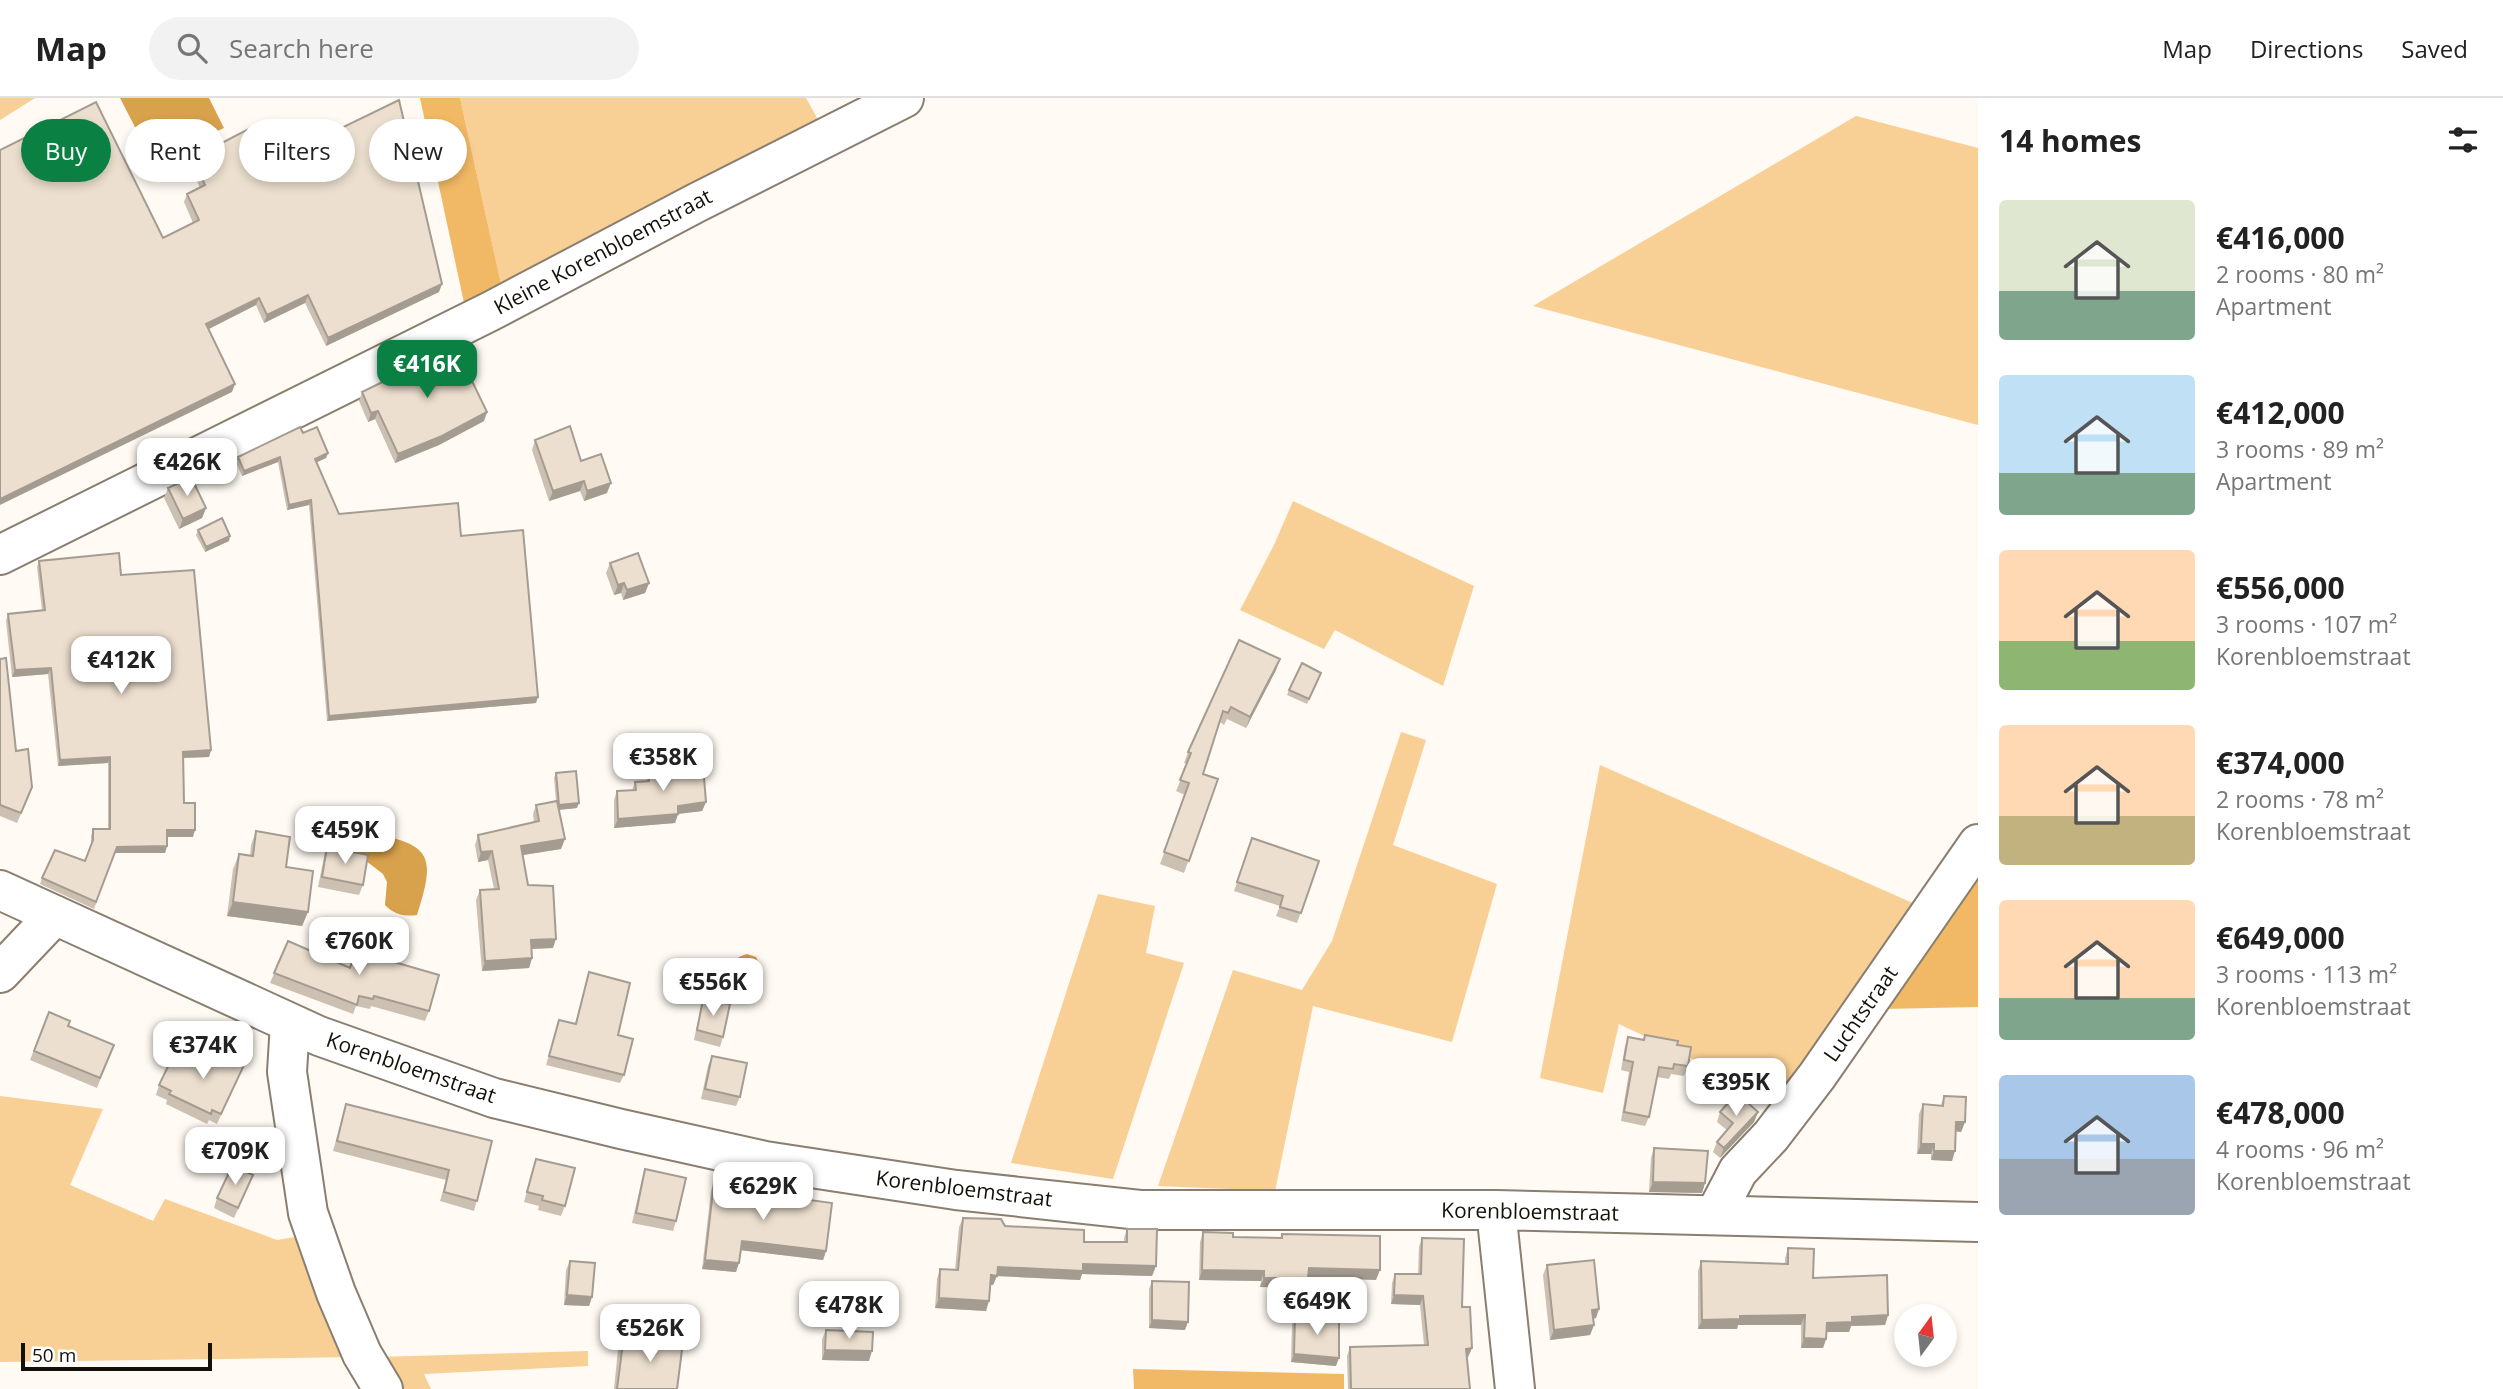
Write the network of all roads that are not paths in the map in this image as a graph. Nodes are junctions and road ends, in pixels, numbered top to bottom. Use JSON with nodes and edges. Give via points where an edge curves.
{"nodes":[{"id":1,"x":904,"y":98,"type":"edge"},
{"id":2,"x":0,"y":555,"type":"edge"},
{"id":3,"x":1978,"y":844,"type":"edge"},
{"id":4,"x":0,"y":890,"type":"edge"},
{"id":5,"x":55,"y":915,"type":"junction"},
{"id":6,"x":0,"y":973,"type":"edge"},
{"id":7,"x":290,"y":1023,"type":"junction"},
{"id":8,"x":1496,"y":1210,"type":"junction"},
{"id":9,"x":1715,"y":1215,"type":"junction"},
{"id":10,"x":1978,"y":1222,"type":"edge"},
{"id":11,"x":383,"y":1389,"type":"edge"},
{"id":12,"x":1515,"y":1389,"type":"edge"}],
"edges":[{"from":1,"to":2,"type":"street","name":"Kleine Korenbloemstraat","via":[[491,311]]},
{"from":3,"to":9,"type":"street","name":"Luchtstraat","via":[[1817,1076],[1738,1171]]},
{"from":4,"to":5,"type":"street","name":"Korenbloemstraat"},
{"from":5,"to":6,"type":"street"},
{"from":5,"to":7,"type":"street","name":"Korenbloemstraat"},
{"from":7,"to":8,"type":"street","name":"Korenbloemstraat","via":[[494,1098],[765,1161],[956,1190],[1140,1210]]},
{"from":7,"to":11,"type":"street","via":[[287,1072],[308,1213],[362,1354]]},
{"from":8,"to":9,"type":"street","name":"Korenbloemstraat"},
{"from":8,"to":12,"type":"street"},
{"from":9,"to":10,"type":"street","name":"Korenbloemstraat"}]}
